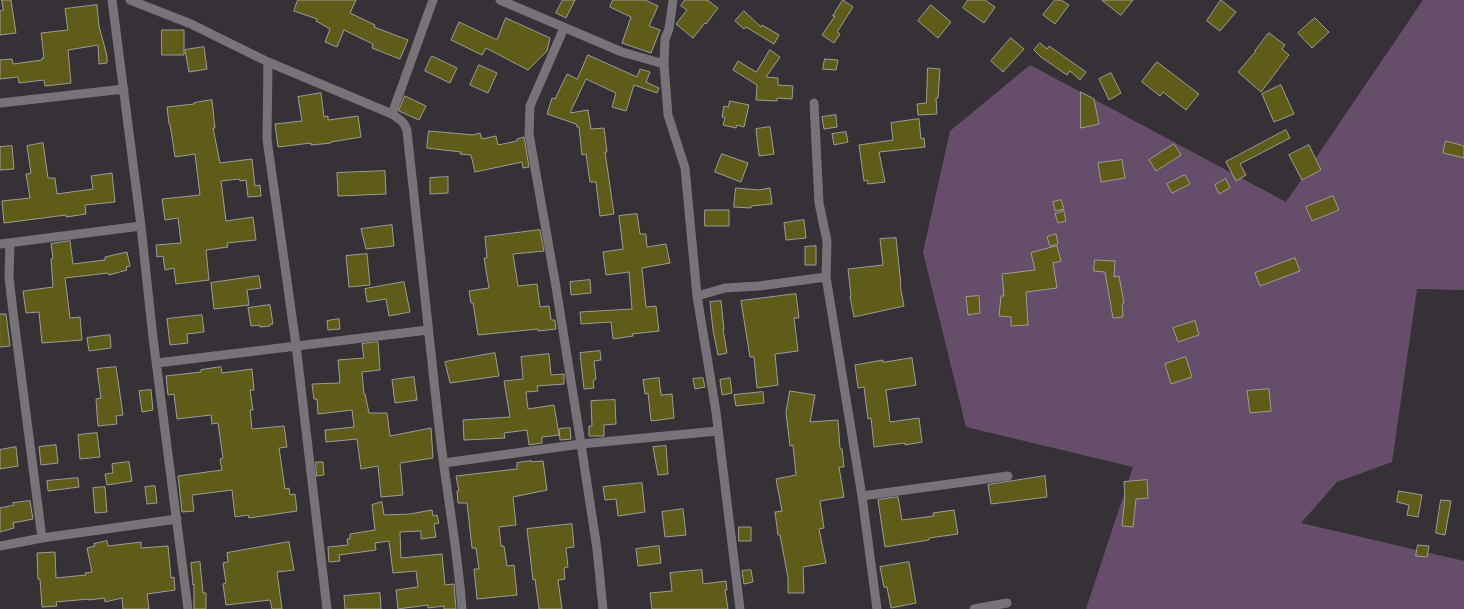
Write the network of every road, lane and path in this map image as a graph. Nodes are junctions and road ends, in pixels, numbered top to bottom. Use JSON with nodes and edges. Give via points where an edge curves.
{"nodes":[{"id":1,"x":112,"y":0,"type":"edge"},
{"id":2,"x":130,"y":0,"type":"edge"},
{"id":3,"x":433,"y":0,"type":"edge"},
{"id":4,"x":500,"y":0,"type":"edge"},
{"id":5,"x":674,"y":0,"type":"edge"},
{"id":6,"x":564,"y":28,"type":"junction"},
{"id":7,"x":268,"y":62,"type":"junction"},
{"id":8,"x":664,"y":64,"type":"junction"},
{"id":9,"x":124,"y":89,"type":"junction"},
{"id":10,"x":0,"y":103,"type":"edge"},
{"id":11,"x":814,"y":104,"type":"dead end"},
{"id":12,"x":392,"y":114,"type":"junction"},
{"id":13,"x":141,"y":226,"type":"junction"},
{"id":14,"x":10,"y":243,"type":"junction"},
{"id":15,"x":0,"y":244,"type":"edge"},
{"id":16,"x":826,"y":277,"type":"junction"},
{"id":17,"x":697,"y":296,"type":"junction"},
{"id":18,"x":428,"y":330,"type":"junction"},
{"id":19,"x":296,"y":345,"type":"junction"},
{"id":20,"x":157,"y":363,"type":"junction"},
{"id":21,"x":718,"y":431,"type":"junction"},
{"id":22,"x":581,"y":444,"type":"junction"},
{"id":23,"x":444,"y":463,"type":"junction"},
{"id":24,"x":1008,"y":476,"type":"dead end"},
{"id":25,"x":862,"y":496,"type":"junction"},
{"id":26,"x":177,"y":519,"type":"junction"},
{"id":27,"x":42,"y":538,"type":"junction"},
{"id":28,"x":0,"y":546,"type":"edge"},
{"id":29,"x":1007,"y":603,"type":"dead end"},
{"id":30,"x":188,"y":609,"type":"edge"},
{"id":31,"x":327,"y":609,"type":"edge"},
{"id":32,"x":462,"y":609,"type":"edge"},
{"id":33,"x":603,"y":609,"type":"edge"},
{"id":34,"x":740,"y":609,"type":"edge"},
{"id":35,"x":877,"y":609,"type":"edge"},
{"id":36,"x":974,"y":609,"type":"edge"}],
"edges":[{"from":1,"to":9,"type":"street"},
{"from":2,"to":7,"type":"street","via":[[191,24]]},
{"from":3,"to":12,"type":"street"},
{"from":4,"to":6,"type":"street"},
{"from":5,"to":8,"type":"street","via":[[665,39]]},
{"from":6,"to":8,"type":"street","via":[[622,52]]},
{"from":6,"to":22,"type":"street","via":[[530,106],[529,134]]},
{"from":7,"to":12,"type":"street"},
{"from":7,"to":19,"type":"street","via":[[267,139]]},
{"from":8,"to":17,"type":"street","via":[[668,115],[685,168]]},
{"from":9,"to":10,"type":"street"},
{"from":9,"to":13,"type":"street"},
{"from":11,"to":16,"type":"street","via":[[819,203],[827,241]]},
{"from":12,"to":18,"type":"street","via":[[406,125]]},
{"from":13,"to":14,"type":"street"},
{"from":13,"to":20,"type":"street"},
{"from":14,"to":15,"type":"street"},
{"from":14,"to":27,"type":"street","via":[[9,277]]},
{"from":16,"to":17,"type":"street","via":[[725,288]]},
{"from":16,"to":25,"type":"street"},
{"from":17,"to":21,"type":"street"},
{"from":18,"to":19,"type":"street"},
{"from":18,"to":23,"type":"street"},
{"from":19,"to":20,"type":"street"},
{"from":19,"to":31,"type":"street"},
{"from":20,"to":26,"type":"street"},
{"from":21,"to":22,"type":"street"},
{"from":21,"to":34,"type":"street"},
{"from":22,"to":23,"type":"street"},
{"from":22,"to":33,"type":"street"},
{"from":23,"to":32,"type":"street","via":[[459,565]]},
{"from":24,"to":25,"type":"street"},
{"from":25,"to":35,"type":"street"},
{"from":26,"to":27,"type":"street"},
{"from":26,"to":30,"type":"street"},
{"from":27,"to":28,"type":"street"},
{"from":29,"to":36,"type":"street"}]}
